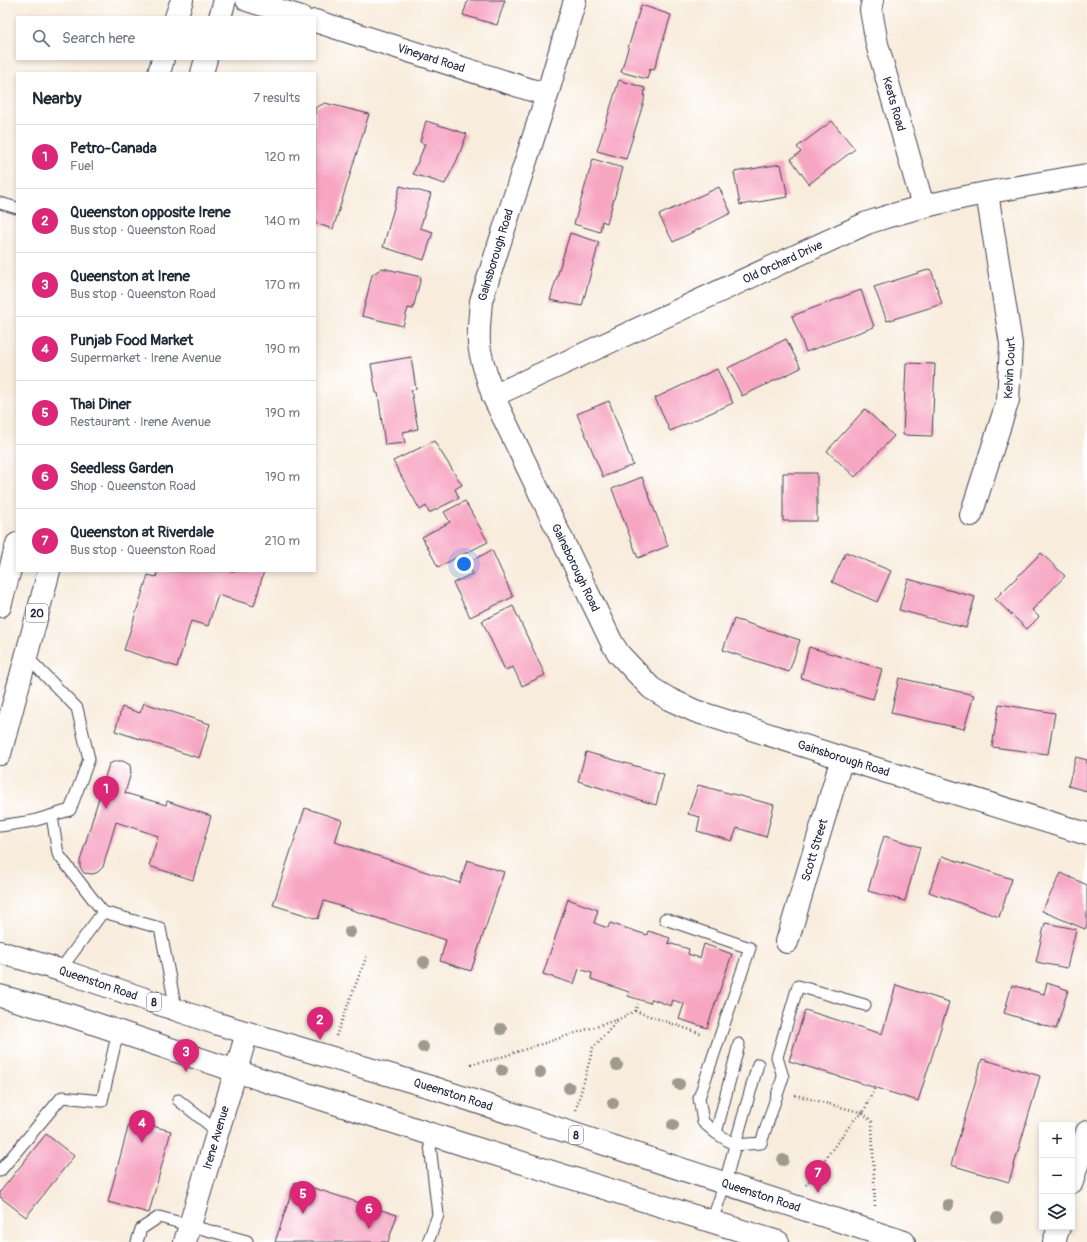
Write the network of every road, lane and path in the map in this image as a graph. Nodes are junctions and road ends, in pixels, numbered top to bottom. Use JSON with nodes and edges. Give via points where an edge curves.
{"nodes":[{"id":1,"x":182,"y":0,"type":"edge"},
{"id":2,"x":225,"y":0,"type":"edge"},
{"id":3,"x":247,"y":0,"type":"edge"},
{"id":4,"x":575,"y":0,"type":"edge"},
{"id":5,"x":873,"y":0,"type":"edge"},
{"id":6,"x":176,"y":16,"type":"edge"},
{"id":7,"x":220,"y":16,"type":"edge"},
{"id":8,"x":298,"y":16,"type":"edge"},
{"id":9,"x":316,"y":21,"type":"edge"},
{"id":10,"x":163,"y":60,"type":"edge"},
{"id":11,"x":206,"y":60,"type":"edge"},
{"id":12,"x":159,"y":72,"type":"edge"},
{"id":13,"x":202,"y":72,"type":"edge"},
{"id":14,"x":547,"y":95,"type":"junction"},
{"id":15,"x":1087,"y":175,"type":"edge"},
{"id":16,"x":987,"y":193,"type":"junction"},
{"id":17,"x":0,"y":203,"type":"edge"},
{"id":18,"x":923,"y":206,"type":"junction"},
{"id":19,"x":16,"y":208,"type":"edge"},
{"id":20,"x":493,"y":396,"type":"junction"},
{"id":21,"x":971,"y":515,"type":"dead end"},
{"id":22,"x":16,"y":548,"type":"edge"},
{"id":23,"x":49,"y":572,"type":"edge"},
{"id":24,"x":0,"y":606,"type":"edge"},
{"id":25,"x":26,"y":656,"type":"junction"},
{"id":26,"x":0,"y":754,"type":"edge"},
{"id":27,"x":842,"y":758,"type":"junction"},
{"id":28,"x":52,"y":816,"type":"junction"},
{"id":29,"x":0,"y":826,"type":"edge"},
{"id":30,"x":1087,"y":834,"type":"edge"},
{"id":31,"x":103,"y":912,"type":"junction"},
{"id":32,"x":665,"y":919,"type":"dead end"},
{"id":33,"x":787,"y":942,"type":"dead end"},
{"id":34,"x":0,"y":952,"type":"edge"},
{"id":35,"x":367,"y":955,"type":"dead end"},
{"id":36,"x":60,"y":970,"type":"junction"},
{"id":37,"x":0,"y":996,"type":"edge"},
{"id":38,"x":638,"y":1004,"type":"dead end"},
{"id":39,"x":865,"y":1005,"type":"dead end"},
{"id":40,"x":176,"y":1009,"type":"junction"},
{"id":41,"x":635,"y":1011,"type":"junction"},
{"id":42,"x":619,"y":1019,"type":"junction"},
{"id":43,"x":118,"y":1031,"type":"junction"},
{"id":44,"x":247,"y":1032,"type":"junction"},
{"id":45,"x":719,"y":1040,"type":"junction"},
{"id":46,"x":739,"y":1044,"type":"dead end"},
{"id":47,"x":328,"y":1057,"type":"junction"},
{"id":48,"x":471,"y":1064,"type":"dead end"},
{"id":49,"x":758,"y":1064,"type":"dead end"},
{"id":50,"x":237,"y":1070,"type":"junction"},
{"id":51,"x":875,"y":1087,"type":"dead end"},
{"id":52,"x":779,"y":1090,"type":"junction"},
{"id":53,"x":178,"y":1100,"type":"dead end"},
{"id":54,"x":864,"y":1113,"type":"junction"},
{"id":55,"x":218,"y":1132,"type":"junction"},
{"id":56,"x":1087,"y":1132,"type":"edge"},
{"id":57,"x":570,"y":1133,"type":"junction"},
{"id":58,"x":716,"y":1133,"type":"junction"},
{"id":59,"x":433,"y":1135,"type":"junction"},
{"id":60,"x":735,"y":1145,"type":"junction"},
{"id":61,"x":0,"y":1171,"type":"edge"},
{"id":62,"x":1075,"y":1172,"type":"edge"},
{"id":63,"x":725,"y":1184,"type":"junction"},
{"id":64,"x":791,"y":1205,"type":"junction"},
{"id":65,"x":712,"y":1221,"type":"junction"},
{"id":66,"x":1058,"y":1230,"type":"edge"},
{"id":67,"x":875,"y":1232,"type":"junction"},
{"id":68,"x":188,"y":1234,"type":"edge"},
{"id":69,"x":247,"y":1241,"type":"dead end"},
{"id":70,"x":137,"y":1242,"type":"edge"},
{"id":71,"x":428,"y":1242,"type":"edge"},
{"id":72,"x":778,"y":1242,"type":"edge"},
{"id":73,"x":904,"y":1242,"type":"edge"},
{"id":74,"x":1054,"y":1242,"type":"edge"}],
"edges":[{"from":1,"to":6,"type":"street"},
{"from":2,"to":7,"type":"street"},
{"from":3,"to":8,"type":"street"},
{"from":4,"to":14,"type":"street","name":"Gainsborough Road"},
{"from":5,"to":18,"type":"street","name":"Keats Road","via":[[871,10],[877,44]]},
{"from":9,"to":14,"type":"street","name":"Vineyard Road"},
{"from":10,"to":12,"type":"street"},
{"from":11,"to":13,"type":"street"},
{"from":14,"to":20,"type":"street","name":"Gainsborough Road","via":[[481,301],[479,344]]},
{"from":15,"to":16,"type":"street","name":"Old Orchard Drive"},
{"from":16,"to":18,"type":"street","name":"Old Orchard Drive"},
{"from":16,"to":21,"type":"street","name":"Kelvin Court","via":[[1011,344],[1008,400]]},
{"from":17,"to":19,"type":"lane"},
{"from":18,"to":20,"type":"street","name":"Old Orchard Drive","via":[[867,223]]},
{"from":20,"to":27,"type":"street","name":"Gainsborough Road","via":[[612,643],[651,688],[695,711]]},
{"from":22,"to":24,"type":"street"},
{"from":23,"to":25,"type":"street","number":"20"},
{"from":25,"to":26,"type":"street","number":"20"},
{"from":25,"to":28,"type":"lane","via":[[77,708],[88,759],[70,810]]},
{"from":27,"to":30,"type":"street","name":"Gainsborough Road"},
{"from":27,"to":33,"type":"street","name":"Scott Street"},
{"from":28,"to":29,"type":"lane"},
{"from":28,"to":31,"type":"lane","via":[[58,854]]},
{"from":31,"to":36,"type":"lane"},
{"from":31,"to":40,"type":"lane","via":[[160,928]]},
{"from":32,"to":45,"type":"lane","via":[[750,948]]},
{"from":34,"to":36,"type":"street","name":"Queenston Road","number":"8"},
{"from":35,"to":47,"type":"path"},
{"from":36,"to":40,"type":"street","name":"Queenston Road","number":"8"},
{"from":37,"to":43,"type":"street"},
{"from":38,"to":41,"type":"path"},
{"from":39,"to":52,"type":"lane","via":[[798,986],[777,1057],[783,1077]]},
{"from":40,"to":44,"type":"street","name":"Queenston Road","number":"8"},
{"from":41,"to":42,"type":"path"},
{"from":41,"to":45,"type":"path"},
{"from":42,"to":48,"type":"path","via":[[492,1060]]},
{"from":42,"to":57,"type":"path","via":[[593,1048]]},
{"from":43,"to":50,"type":"street"},
{"from":43,"to":61,"type":"lane","via":[[102,1101],[62,1097]]},
{"from":44,"to":47,"type":"street","name":"Queenston Road","number":"8"},
{"from":44,"to":50,"type":"street","name":"Irene Avenue"},
{"from":45,"to":58,"type":"lane","via":[[699,1098],[703,1122]]},
{"from":46,"to":58,"type":"lane"},
{"from":47,"to":57,"type":"street","name":"Queenston Road","number":"8","via":[[434,1088]]},
{"from":49,"to":60,"type":"lane"},
{"from":50,"to":55,"type":"street","name":"Irene Avenue"},
{"from":50,"to":59,"type":"street"},
{"from":51,"to":54,"type":"path"},
{"from":52,"to":54,"type":"path"},
{"from":52,"to":60,"type":"lane","via":[[761,1143]]},
{"from":53,"to":55,"type":"lane"},
{"from":54,"to":64,"type":"path","via":[[853,1121]]},
{"from":54,"to":67,"type":"path","via":[[872,1122]]},
{"from":55,"to":68,"type":"street","name":"Irene Avenue"},
{"from":56,"to":62,"type":"street"},
{"from":57,"to":63,"type":"street","name":"Queenston Road","number":"8"},
{"from":58,"to":60,"type":"lane"},
{"from":59,"to":65,"type":"street"},
{"from":59,"to":71,"type":"lane","via":[[430,1145],[438,1215]]},
{"from":60,"to":63,"type":"lane"},
{"from":63,"to":64,"type":"street","name":"Queenston Road","number":"8"},
{"from":63,"to":65,"type":"lane"},
{"from":64,"to":67,"type":"street","name":"Queenston Road","number":"8"},
{"from":65,"to":72,"type":"street"},
{"from":66,"to":74,"type":"street"},
{"from":67,"to":73,"type":"street","name":"Queenston Road","number":"8"},
{"from":68,"to":69,"type":"lane"},
{"from":68,"to":70,"type":"lane","via":[[159,1217],[141,1229]]}]}
